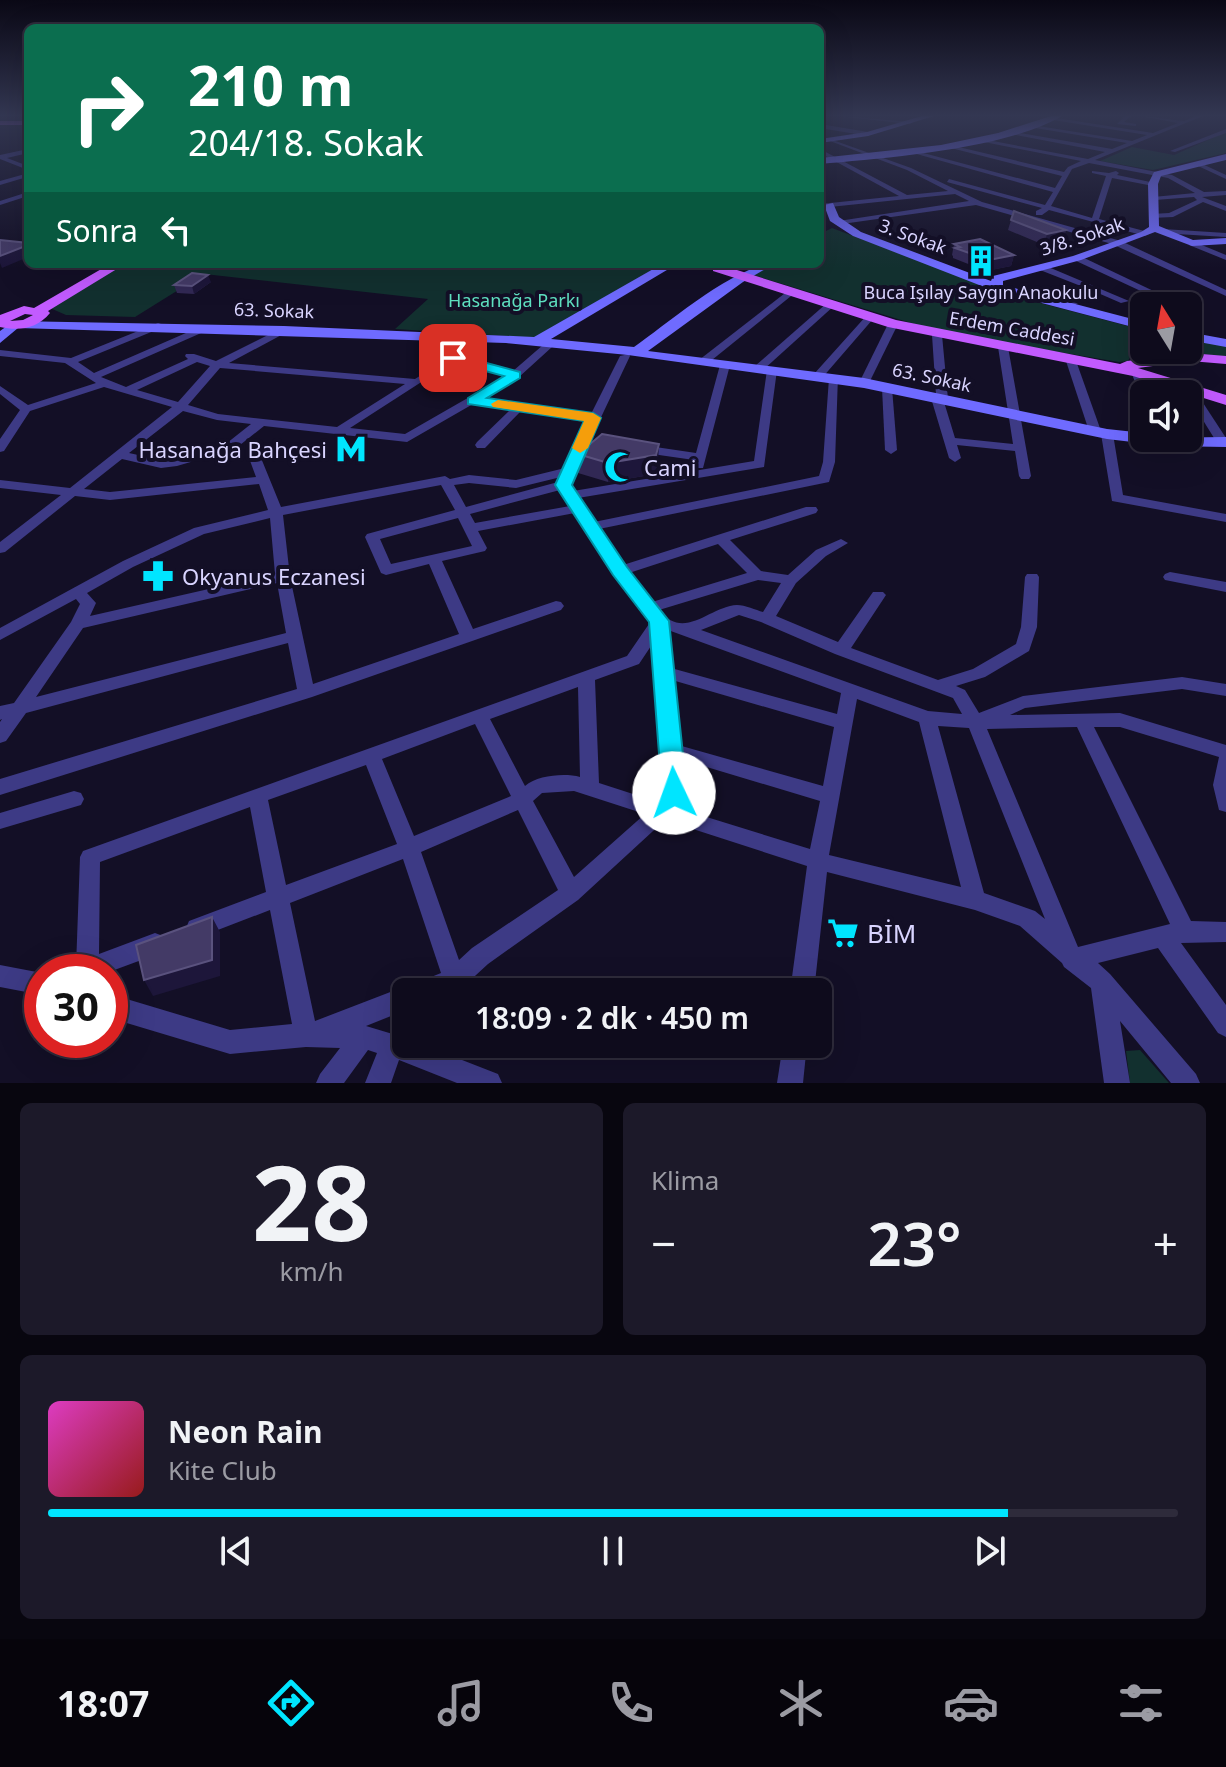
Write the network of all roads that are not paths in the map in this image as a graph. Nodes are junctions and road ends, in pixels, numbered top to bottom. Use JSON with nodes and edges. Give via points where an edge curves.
{"nodes":[{"id":1,"x":848,"y":167,"type":"edge"},
{"id":2,"x":902,"y":167,"type":"edge"},
{"id":3,"x":966,"y":167,"type":"edge"},
{"id":4,"x":1042,"y":167,"type":"edge"},
{"id":5,"x":1077,"y":167,"type":"edge"},
{"id":6,"x":1119,"y":167,"type":"edge"},
{"id":7,"x":1191,"y":167,"type":"edge"},
{"id":8,"x":1203,"y":167,"type":"edge"},
{"id":9,"x":1128,"y":168,"type":"junction"},
{"id":10,"x":909,"y":169,"type":"junction"},
{"id":11,"x":1068,"y":172,"type":"junction"},
{"id":12,"x":24,"y":174,"type":"edge"},
{"id":13,"x":1110,"y":175,"type":"junction"},
{"id":14,"x":1226,"y":177,"type":"edge"},
{"id":15,"x":1155,"y":179,"type":"junction"},
{"id":16,"x":0,"y":183,"type":"edge"},
{"id":17,"x":1058,"y":191,"type":"junction"},
{"id":18,"x":956,"y":192,"type":"junction"},
{"id":19,"x":1226,"y":193,"type":"edge"},
{"id":20,"x":24,"y":195,"type":"edge"},
{"id":21,"x":906,"y":197,"type":"junction"},
{"id":22,"x":1003,"y":197,"type":"junction"},
{"id":23,"x":1202,"y":197,"type":"junction"},
{"id":24,"x":1155,"y":198,"type":"junction"},
{"id":25,"x":0,"y":203,"type":"edge"},
{"id":26,"x":978,"y":203,"type":"junction"},
{"id":27,"x":1047,"y":208,"type":"junction"},
{"id":28,"x":1226,"y":209,"type":"edge"},
{"id":29,"x":929,"y":210,"type":"junction"},
{"id":30,"x":829,"y":214,"type":"edge"},
{"id":31,"x":1029,"y":218,"type":"junction"},
{"id":32,"x":1095,"y":221,"type":"junction"},
{"id":33,"x":1154,"y":227,"type":"junction"},
{"id":34,"x":1226,"y":238,"type":"edge"},
{"id":35,"x":1192,"y":243,"type":"junction"},
{"id":36,"x":1117,"y":244,"type":"junction"},
{"id":37,"x":1077,"y":258,"type":"junction"},
{"id":38,"x":1226,"y":258,"type":"edge"},
{"id":39,"x":112,"y":268,"type":"edge"},
{"id":40,"x":664,"y":268,"type":"edge"},
{"id":41,"x":720,"y":268,"type":"edge"},
{"id":42,"x":762,"y":268,"type":"edge"},
{"id":43,"x":1043,"y":268,"type":"junction"},
{"id":44,"x":747,"y":278,"type":"junction"},
{"id":45,"x":1131,"y":283,"type":"junction"},
{"id":46,"x":996,"y":287,"type":"junction"},
{"id":47,"x":1095,"y":289,"type":"junction"},
{"id":48,"x":1225,"y":289,"type":"edge"},
{"id":49,"x":792,"y":292,"type":"junction"},
{"id":50,"x":1150,"y":292,"type":"edge"},
{"id":51,"x":1124,"y":301,"type":"dead end"},
{"id":52,"x":830,"y":305,"type":"junction"},
{"id":53,"x":1065,"y":306,"type":"junction"},
{"id":54,"x":40,"y":309,"type":"junction"},
{"id":55,"x":870,"y":317,"type":"junction"},
{"id":56,"x":6,"y":321,"type":"edge"},
{"id":57,"x":1130,"y":322,"type":"edge"},
{"id":58,"x":893,"y":324,"type":"junction"},
{"id":59,"x":158,"y":326,"type":"junction"},
{"id":60,"x":205,"y":328,"type":"junction"},
{"id":61,"x":284,"y":330,"type":"junction"},
{"id":62,"x":937,"y":335,"type":"junction"},
{"id":63,"x":1202,"y":337,"type":"edge"},
{"id":64,"x":0,"y":339,"type":"edge"},
{"id":65,"x":474,"y":339,"type":"junction"},
{"id":66,"x":1226,"y":343,"type":"edge"},
{"id":67,"x":539,"y":344,"type":"junction"},
{"id":68,"x":1003,"y":347,"type":"junction"},
{"id":69,"x":0,"y":353,"type":"edge"},
{"id":70,"x":636,"y":354,"type":"junction"},
{"id":71,"x":453,"y":358,"type":"junction"},
{"id":72,"x":1202,"y":358,"type":"edge"},
{"id":73,"x":1075,"y":359,"type":"junction"},
{"id":74,"x":1226,"y":360,"type":"edge"},
{"id":75,"x":71,"y":361,"type":"junction"},
{"id":76,"x":1130,"y":361,"type":"edge"},
{"id":77,"x":703,"y":362,"type":"junction"},
{"id":78,"x":1145,"y":364,"type":"edge"},
{"id":79,"x":217,"y":365,"type":"junction"},
{"id":80,"x":725,"y":365,"type":"junction"},
{"id":81,"x":765,"y":369,"type":"junction"},
{"id":82,"x":515,"y":375,"type":"junction"},
{"id":83,"x":826,"y":377,"type":"junction"},
{"id":84,"x":99,"y":380,"type":"junction"},
{"id":85,"x":1166,"y":380,"type":"edge"},
{"id":86,"x":415,"y":382,"type":"junction"},
{"id":87,"x":864,"y":383,"type":"junction"},
{"id":88,"x":887,"y":388,"type":"junction"},
{"id":89,"x":0,"y":389,"type":"edge"},
{"id":90,"x":126,"y":391,"type":"junction"},
{"id":91,"x":1202,"y":392,"type":"edge"},
{"id":92,"x":939,"y":399,"type":"junction"},
{"id":93,"x":1226,"y":400,"type":"edge"},
{"id":94,"x":473,"y":401,"type":"junction"},
{"id":95,"x":180,"y":407,"type":"junction"},
{"id":96,"x":519,"y":407,"type":"junction"},
{"id":97,"x":26,"y":409,"type":"junction"},
{"id":98,"x":1202,"y":409,"type":"edge"},
{"id":99,"x":1017,"y":416,"type":"junction"},
{"id":100,"x":593,"y":418,"type":"junction"},
{"id":101,"x":261,"y":422,"type":"junction"},
{"id":102,"x":341,"y":429,"type":"junction"},
{"id":103,"x":1101,"y":432,"type":"junction"},
{"id":104,"x":1130,"y":436,"type":"edge"},
{"id":105,"x":583,"y":441,"type":"junction"},
{"id":106,"x":951,"y":441,"type":"junction"},
{"id":107,"x":1202,"y":441,"type":"edge"},
{"id":108,"x":1224,"y":442,"type":"edge"},
{"id":109,"x":597,"y":443,"type":"edge"},
{"id":110,"x":481,"y":445,"type":"dead end"},
{"id":111,"x":627,"y":447,"type":"edge"},
{"id":112,"x":0,"y":448,"type":"edge"},
{"id":113,"x":1020,"y":448,"type":"junction"},
{"id":114,"x":891,"y":450,"type":"dead end"},
{"id":115,"x":118,"y":454,"type":"junction"},
{"id":116,"x":701,"y":457,"type":"junction"},
{"id":117,"x":255,"y":458,"type":"dead end"},
{"id":118,"x":955,"y":458,"type":"dead end"},
{"id":119,"x":697,"y":473,"type":"junction"},
{"id":120,"x":1025,"y":476,"type":"dead end"},
{"id":121,"x":265,"y":480,"type":"junction"},
{"id":122,"x":447,"y":483,"type":"junction"},
{"id":123,"x":0,"y":484,"type":"edge"},
{"id":124,"x":570,"y":490,"type":"junction"},
{"id":125,"x":69,"y":493,"type":"junction"},
{"id":126,"x":811,"y":510,"type":"dead end"},
{"id":127,"x":276,"y":512,"type":"junction"},
{"id":128,"x":463,"y":514,"type":"junction"},
{"id":129,"x":1226,"y":518,"type":"edge"},
{"id":130,"x":590,"y":527,"type":"junction"},
{"id":131,"x":471,"y":528,"type":"junction"},
{"id":132,"x":722,"y":540,"type":"junction"},
{"id":133,"x":841,"y":543,"type":"dead end"},
{"id":134,"x":0,"y":549,"type":"edge"},
{"id":135,"x":434,"y":559,"type":"junction"},
{"id":136,"x":620,"y":571,"type":"junction"},
{"id":137,"x":757,"y":575,"type":"junction"},
{"id":138,"x":283,"y":577,"type":"junction"},
{"id":139,"x":1032,"y":577,"type":"dead end"},
{"id":140,"x":1170,"y":577,"type":"dead end"},
{"id":141,"x":791,"y":580,"type":"junction"},
{"id":142,"x":1226,"y":587,"type":"edge"},
{"id":143,"x":77,"y":592,"type":"junction"},
{"id":144,"x":878,"y":595,"type":"dead end"},
{"id":145,"x":556,"y":606,"type":"dead end"},
{"id":146,"x":654,"y":614,"type":"junction"},
{"id":147,"x":767,"y":618,"type":"junction"},
{"id":148,"x":78,"y":624,"type":"junction"},
{"id":149,"x":686,"y":630,"type":"junction"},
{"id":150,"x":0,"y":635,"type":"edge"},
{"id":151,"x":294,"y":636,"type":"junction"},
{"id":152,"x":468,"y":637,"type":"junction"},
{"id":153,"x":841,"y":650,"type":"junction"},
{"id":154,"x":665,"y":672,"type":"junction"},
{"id":155,"x":586,"y":678,"type":"junction"},
{"id":156,"x":937,"y":686,"type":"junction"},
{"id":157,"x":1226,"y":690,"type":"edge"},
{"id":158,"x":850,"y":691,"type":"junction"},
{"id":159,"x":306,"y":693,"type":"junction"},
{"id":160,"x":8,"y":712,"type":"edge"},
{"id":161,"x":480,"y":717,"type":"junction"},
{"id":162,"x":927,"y":718,"type":"junction"},
{"id":163,"x":975,"y":722,"type":"junction"},
{"id":164,"x":1083,"y":722,"type":"junction"},
{"id":165,"x":845,"y":723,"type":"junction"},
{"id":166,"x":0,"y":736,"type":"edge"},
{"id":167,"x":672,"y":750,"type":"junction"},
{"id":168,"x":1226,"y":752,"type":"edge"},
{"id":169,"x":372,"y":757,"type":"junction"},
{"id":170,"x":1226,"y":761,"type":"edge"},
{"id":171,"x":0,"y":787,"type":"edge"},
{"id":172,"x":590,"y":788,"type":"junction"},
{"id":173,"x":830,"y":796,"type":"junction"},
{"id":174,"x":258,"y":798,"type":"junction"},
{"id":175,"x":74,"y":799,"type":"dead end"},
{"id":176,"x":521,"y":800,"type":"junction"},
{"id":177,"x":1226,"y":804,"type":"edge"},
{"id":178,"x":668,"y":813,"type":"junction"},
{"id":179,"x":0,"y":821,"type":"edge"},
{"id":180,"x":409,"y":848,"type":"junction"},
{"id":181,"x":818,"y":861,"type":"junction"},
{"id":182,"x":571,"y":893,"type":"junction"},
{"id":183,"x":277,"y":899,"type":"junction"},
{"id":184,"x":975,"y":900,"type":"junction"},
{"id":185,"x":1226,"y":932,"type":"edge"},
{"id":186,"x":1174,"y":934,"type":"junction"},
{"id":187,"x":87,"y":954,"type":"edge"},
{"id":188,"x":128,"y":954,"type":"edge"},
{"id":189,"x":1072,"y":959,"type":"junction"},
{"id":190,"x":2,"y":978,"type":"edge"},
{"id":191,"x":449,"y":978,"type":"edge"},
{"id":192,"x":458,"y":978,"type":"edge"},
{"id":193,"x":804,"y":978,"type":"edge"},
{"id":194,"x":24,"y":981,"type":"edge"},
{"id":195,"x":1102,"y":982,"type":"junction"},
{"id":196,"x":392,"y":1004,"type":"edge"},
{"id":197,"x":128,"y":1011,"type":"edge"},
{"id":198,"x":1226,"y":1025,"type":"edge"},
{"id":199,"x":306,"y":1035,"type":"junction"},
{"id":200,"x":363,"y":1037,"type":"junction"},
{"id":201,"x":392,"y":1043,"type":"edge"},
{"id":202,"x":397,"y":1058,"type":"edge"},
{"id":203,"x":433,"y":1058,"type":"edge"},
{"id":204,"x":793,"y":1058,"type":"edge"},
{"id":205,"x":329,"y":1083,"type":"edge"},
{"id":206,"x":378,"y":1083,"type":"edge"},
{"id":207,"x":489,"y":1083,"type":"edge"},
{"id":208,"x":790,"y":1083,"type":"edge"},
{"id":209,"x":1117,"y":1083,"type":"edge"},
{"id":210,"x":1187,"y":1083,"type":"edge"}],
"edges":[{"from":1,"to":21,"type":"street"},
{"from":2,"to":10,"type":"street"},
{"from":3,"to":17,"type":"street"},
{"from":4,"to":11,"type":"street"},
{"from":5,"to":11,"type":"street"},
{"from":6,"to":9,"type":"street"},
{"from":7,"to":15,"type":"main road"},
{"from":8,"to":14,"type":"street"},
{"from":9,"to":13,"type":"street"},
{"from":9,"to":15,"type":"street"},
{"from":10,"to":18,"type":"street"},
{"from":10,"to":22,"type":"street"},
{"from":11,"to":13,"type":"street"},
{"from":11,"to":17,"type":"street"},
{"from":12,"to":16,"type":"street"},
{"from":13,"to":15,"type":"street"},
{"from":13,"to":32,"type":"street"},
{"from":15,"to":23,"type":"street","via":[[1170,176]]},
{"from":15,"to":24,"type":"main road","name":"3/8. Sokak"},
{"from":17,"to":27,"type":"street"},
{"from":18,"to":21,"type":"street"},
{"from":18,"to":26,"type":"street"},
{"from":19,"to":23,"type":"street"},
{"from":20,"to":25,"type":"street"},
{"from":21,"to":29,"type":"street"},
{"from":21,"to":30,"type":"street"},
{"from":22,"to":26,"type":"street"},
{"from":22,"to":27,"type":"street"},
{"from":23,"to":24,"type":"street"},
{"from":23,"to":28,"type":"street"},
{"from":23,"to":33,"type":"street"},
{"from":24,"to":33,"type":"main road","name":"3/8. Sokak"},
{"from":26,"to":29,"type":"street"},
{"from":26,"to":31,"type":"street"},
{"from":27,"to":31,"type":"street"},
{"from":27,"to":32,"type":"street"},
{"from":29,"to":30,"type":"street"},
{"from":30,"to":46,"type":"main road","name":"3. Sokak","via":[[857,234]]},
{"from":31,"to":36,"type":"street"},
{"from":32,"to":33,"type":"street"},
{"from":33,"to":34,"type":"street"},
{"from":33,"to":35,"type":"main road"},
{"from":33,"to":36,"type":"main road","name":"3/8. Sokak"},
{"from":34,"to":35,"type":"main road"},
{"from":35,"to":38,"type":"street"},
{"from":36,"to":37,"type":"main road","name":"3/8. Sokak"},
{"from":36,"to":48,"type":"street"},
{"from":37,"to":43,"type":"main road","name":"3/8. Sokak"},
{"from":37,"to":45,"type":"street"},
{"from":39,"to":54,"type":"main road"},
{"from":40,"to":67,"type":"main road"},
{"from":41,"to":44,"type":"main road","name":"Erdem Caddesi"},
{"from":42,"to":44,"type":"main road"},
{"from":43,"to":46,"type":"main road","name":"3/8. Sokak","via":[[997,279]]},
{"from":43,"to":47,"type":"street"},
{"from":44,"to":49,"type":"main road","name":"Erdem Caddesi"},
{"from":44,"to":70,"type":"main road"},
{"from":45,"to":47,"type":"street"},
{"from":45,"to":50,"type":"street"},
{"from":46,"to":53,"type":"main road","name":"3. Sokak"},
{"from":47,"to":51,"type":"street"},
{"from":47,"to":53,"type":"street"},
{"from":49,"to":52,"type":"main road","name":"Erdem Caddesi"},
{"from":49,"to":77,"type":"street"},
{"from":52,"to":55,"type":"main road","name":"Erdem Caddesi"},
{"from":52,"to":81,"type":"street"},
{"from":53,"to":57,"type":"main road","name":"3. Sokak"},
{"from":54,"to":56,"type":"main road","via":[[35,321]]},
{"from":54,"to":59,"type":"main road","name":"63. Sokak","via":[[61,318]]},
{"from":55,"to":58,"type":"main road","name":"Erdem Caddesi"},
{"from":55,"to":83,"type":"street"},
{"from":56,"to":59,"type":"main road","name":"63. Sokak"},
{"from":56,"to":64,"type":"main road"},
{"from":58,"to":62,"type":"main road","name":"Erdem Caddesi"},
{"from":58,"to":87,"type":"street"},
{"from":59,"to":60,"type":"main road","name":"63. Sokak"},
{"from":59,"to":75,"type":"street"},
{"from":60,"to":61,"type":"main road","name":"63. Sokak"},
{"from":60,"to":84,"type":"street"},
{"from":61,"to":65,"type":"main road","name":"63. Sokak"},
{"from":61,"to":79,"type":"street"},
{"from":62,"to":68,"type":"main road","name":"Erdem Caddesi"},
{"from":62,"to":92,"type":"street"},
{"from":63,"to":66,"type":"main road"},
{"from":65,"to":67,"type":"main road","name":"63. Sokak"},
{"from":65,"to":71,"type":"street"},
{"from":67,"to":70,"type":"main road","name":"63. Sokak"},
{"from":67,"to":82,"type":"street"},
{"from":68,"to":73,"type":"main road","name":"Erdem Caddesi"},
{"from":68,"to":99,"type":"street"},
{"from":69,"to":75,"type":"street"},
{"from":70,"to":77,"type":"main road","name":"63. Sokak"},
{"from":70,"to":100,"type":"street"},
{"from":71,"to":82,"type":"street"},
{"from":71,"to":86,"type":"street"},
{"from":72,"to":74,"type":"main road"},
{"from":73,"to":76,"type":"main road","name":"Erdem Caddesi"},
{"from":73,"to":103,"type":"street"},
{"from":75,"to":84,"type":"street"},
{"from":77,"to":80,"type":"main road","name":"63. Sokak"},
{"from":78,"to":85,"type":"main road","name":"Erdem Caddesi"},
{"from":79,"to":86,"type":"street"},
{"from":79,"to":90,"type":"street","via":[[194,357]]},
{"from":79,"to":95,"type":"street"},
{"from":80,"to":81,"type":"main road","name":"63. Sokak"},
{"from":80,"to":116,"type":"street"},
{"from":81,"to":83,"type":"main road","name":"63. Sokak"},
{"from":81,"to":119,"type":"street","via":[[760,464]]},
{"from":82,"to":94,"type":"street"},
{"from":83,"to":87,"type":"main road","name":"63. Sokak"},
{"from":83,"to":130,"type":"street","via":[[825,479]]},
{"from":84,"to":90,"type":"street"},
{"from":84,"to":97,"type":"street"},
{"from":86,"to":102,"type":"street"},
{"from":87,"to":88,"type":"main road","name":"63. Sokak"},
{"from":88,"to":92,"type":"main road","name":"63. Sokak"},
{"from":88,"to":114,"type":"street"},
{"from":89,"to":97,"type":"street"},
{"from":90,"to":95,"type":"street"},
{"from":91,"to":93,"type":"main road","name":"Erdem Caddesi"},
{"from":92,"to":99,"type":"main road","name":"63. Sokak"},
{"from":92,"to":106,"type":"street"},
{"from":94,"to":96,"type":"street"},
{"from":94,"to":102,"type":"street","via":[[407,438]]},
{"from":95,"to":101,"type":"street"},
{"from":95,"to":115,"type":"street"},
{"from":96,"to":100,"type":"street"},
{"from":96,"to":110,"type":"street"},
{"from":97,"to":112,"type":"street"},
{"from":98,"to":108,"type":"street"},
{"from":99,"to":103,"type":"main road","name":"63. Sokak"},
{"from":99,"to":113,"type":"street"},
{"from":100,"to":105,"type":"street"},
{"from":101,"to":102,"type":"street"},
{"from":101,"to":115,"type":"street","via":[[231,446],[177,462],[161,464]]},
{"from":103,"to":104,"type":"main road","name":"63. Sokak"},
{"from":103,"to":129,"type":"street","via":[[1117,498]]},
{"from":105,"to":109,"type":"street"},
{"from":105,"to":124,"type":"street"},
{"from":106,"to":113,"type":"street"},
{"from":106,"to":118,"type":"street"},
{"from":107,"to":108,"type":"main road","name":"63. Sokak"},
{"from":111,"to":116,"type":"street"},
{"from":113,"to":120,"type":"street"},
{"from":115,"to":125,"type":"street"},
{"from":116,"to":119,"type":"street"},
{"from":117,"to":121,"type":"street"},
{"from":119,"to":124,"type":"street"},
{"from":121,"to":125,"type":"street","via":[[110,496]]},
{"from":121,"to":127,"type":"street"},
{"from":122,"to":124,"type":"street","via":[[469,479]]},
{"from":122,"to":127,"type":"street"},
{"from":122,"to":128,"type":"street"},
{"from":123,"to":125,"type":"street"},
{"from":124,"to":128,"type":"street"},
{"from":124,"to":130,"type":"street"},
{"from":124,"to":131,"type":"street"},
{"from":125,"to":134,"type":"street"},
{"from":126,"to":132,"type":"street"},
{"from":127,"to":138,"type":"street"},
{"from":127,"to":143,"type":"street","via":[[199,531]]},
{"from":128,"to":131,"type":"street"},
{"from":128,"to":135,"type":"street","via":[[372,537],[386,570]]},
{"from":130,"to":136,"type":"street"},
{"from":131,"to":135,"type":"street","via":[[480,548]]},
{"from":132,"to":136,"type":"street"},
{"from":132,"to":137,"type":"street"},
{"from":133,"to":141,"type":"street"},
{"from":135,"to":152,"type":"street"},
{"from":136,"to":146,"type":"street"},
{"from":137,"to":141,"type":"street"},
{"from":137,"to":146,"type":"street"},
{"from":138,"to":148,"type":"street"},
{"from":138,"to":151,"type":"street"},
{"from":139,"to":156,"type":"street","via":[[1023,647],[979,673]]},
{"from":140,"to":142,"type":"street"},
{"from":141,"to":147,"type":"street"},
{"from":143,"to":148,"type":"street","via":[[88,603]]},
{"from":143,"to":150,"type":"street"},
{"from":144,"to":153,"type":"street"},
{"from":145,"to":152,"type":"street"},
{"from":146,"to":149,"type":"street"},
{"from":146,"to":154,"type":"street"},
{"from":146,"to":155,"type":"street","via":[[633,660]]},
{"from":147,"to":149,"type":"street","via":[[738,610]]},
{"from":147,"to":153,"type":"street"},
{"from":148,"to":160,"type":"street"},
{"from":149,"to":158,"type":"street"},
{"from":151,"to":159,"type":"street"},
{"from":151,"to":160,"type":"street"},
{"from":152,"to":159,"type":"street"},
{"from":153,"to":156,"type":"street"},
{"from":154,"to":165,"type":"street"},
{"from":154,"to":167,"type":"street"},
{"from":155,"to":161,"type":"street"},
{"from":155,"to":172,"type":"street"},
{"from":156,"to":163,"type":"street","via":[[959,694]]},
{"from":157,"to":163,"type":"street","via":[[1182,683],[1023,702]]},
{"from":158,"to":162,"type":"street"},
{"from":158,"to":165,"type":"street"},
{"from":159,"to":171,"type":"street"},
{"from":160,"to":166,"type":"street"},
{"from":161,"to":169,"type":"street"},
{"from":161,"to":176,"type":"street"},
{"from":162,"to":163,"type":"street"},
{"from":162,"to":184,"type":"street"},
{"from":163,"to":164,"type":"street"},
{"from":163,"to":189,"type":"street"},
{"from":164,"to":168,"type":"street","via":[[1120,720]]},
{"from":164,"to":186,"type":"street"},
{"from":165,"to":173,"type":"street"},
{"from":167,"to":173,"type":"street"},
{"from":167,"to":178,"type":"street"},
{"from":169,"to":174,"type":"street"},
{"from":169,"to":180,"type":"street"},
{"from":170,"to":177,"type":"street"},
{"from":172,"to":176,"type":"street","via":[[574,783],[538,786]]},
{"from":172,"to":178,"type":"street"},
{"from":173,"to":181,"type":"street"},
{"from":174,"to":183,"type":"street"},
{"from":174,"to":187,"type":"street","via":[[90,857]]},
{"from":175,"to":179,"type":"street"},
{"from":176,"to":180,"type":"street"},
{"from":176,"to":182,"type":"street"},
{"from":178,"to":181,"type":"street"},
{"from":178,"to":182,"type":"street"},
{"from":180,"to":183,"type":"street"},
{"from":180,"to":191,"type":"street"},
{"from":181,"to":184,"type":"street"},
{"from":181,"to":193,"type":"street"},
{"from":182,"to":192,"type":"street","via":[[480,956]]},
{"from":183,"to":188,"type":"street"},
{"from":183,"to":199,"type":"street"},
{"from":184,"to":189,"type":"street","via":[[1027,918]]},
{"from":185,"to":186,"type":"street"},
{"from":186,"to":189,"type":"street"},
{"from":186,"to":198,"type":"street"},
{"from":189,"to":195,"type":"street"},
{"from":190,"to":194,"type":"street"},
{"from":195,"to":209,"type":"street"},
{"from":195,"to":210,"type":"street"},
{"from":196,"to":199,"type":"street"},
{"from":197,"to":199,"type":"street","via":[[230,1042]]},
{"from":199,"to":200,"type":"street"},
{"from":200,"to":201,"type":"street"},
{"from":200,"to":205,"type":"street"},
{"from":202,"to":206,"type":"street"},
{"from":203,"to":207,"type":"street"},
{"from":204,"to":208,"type":"street"}]}
